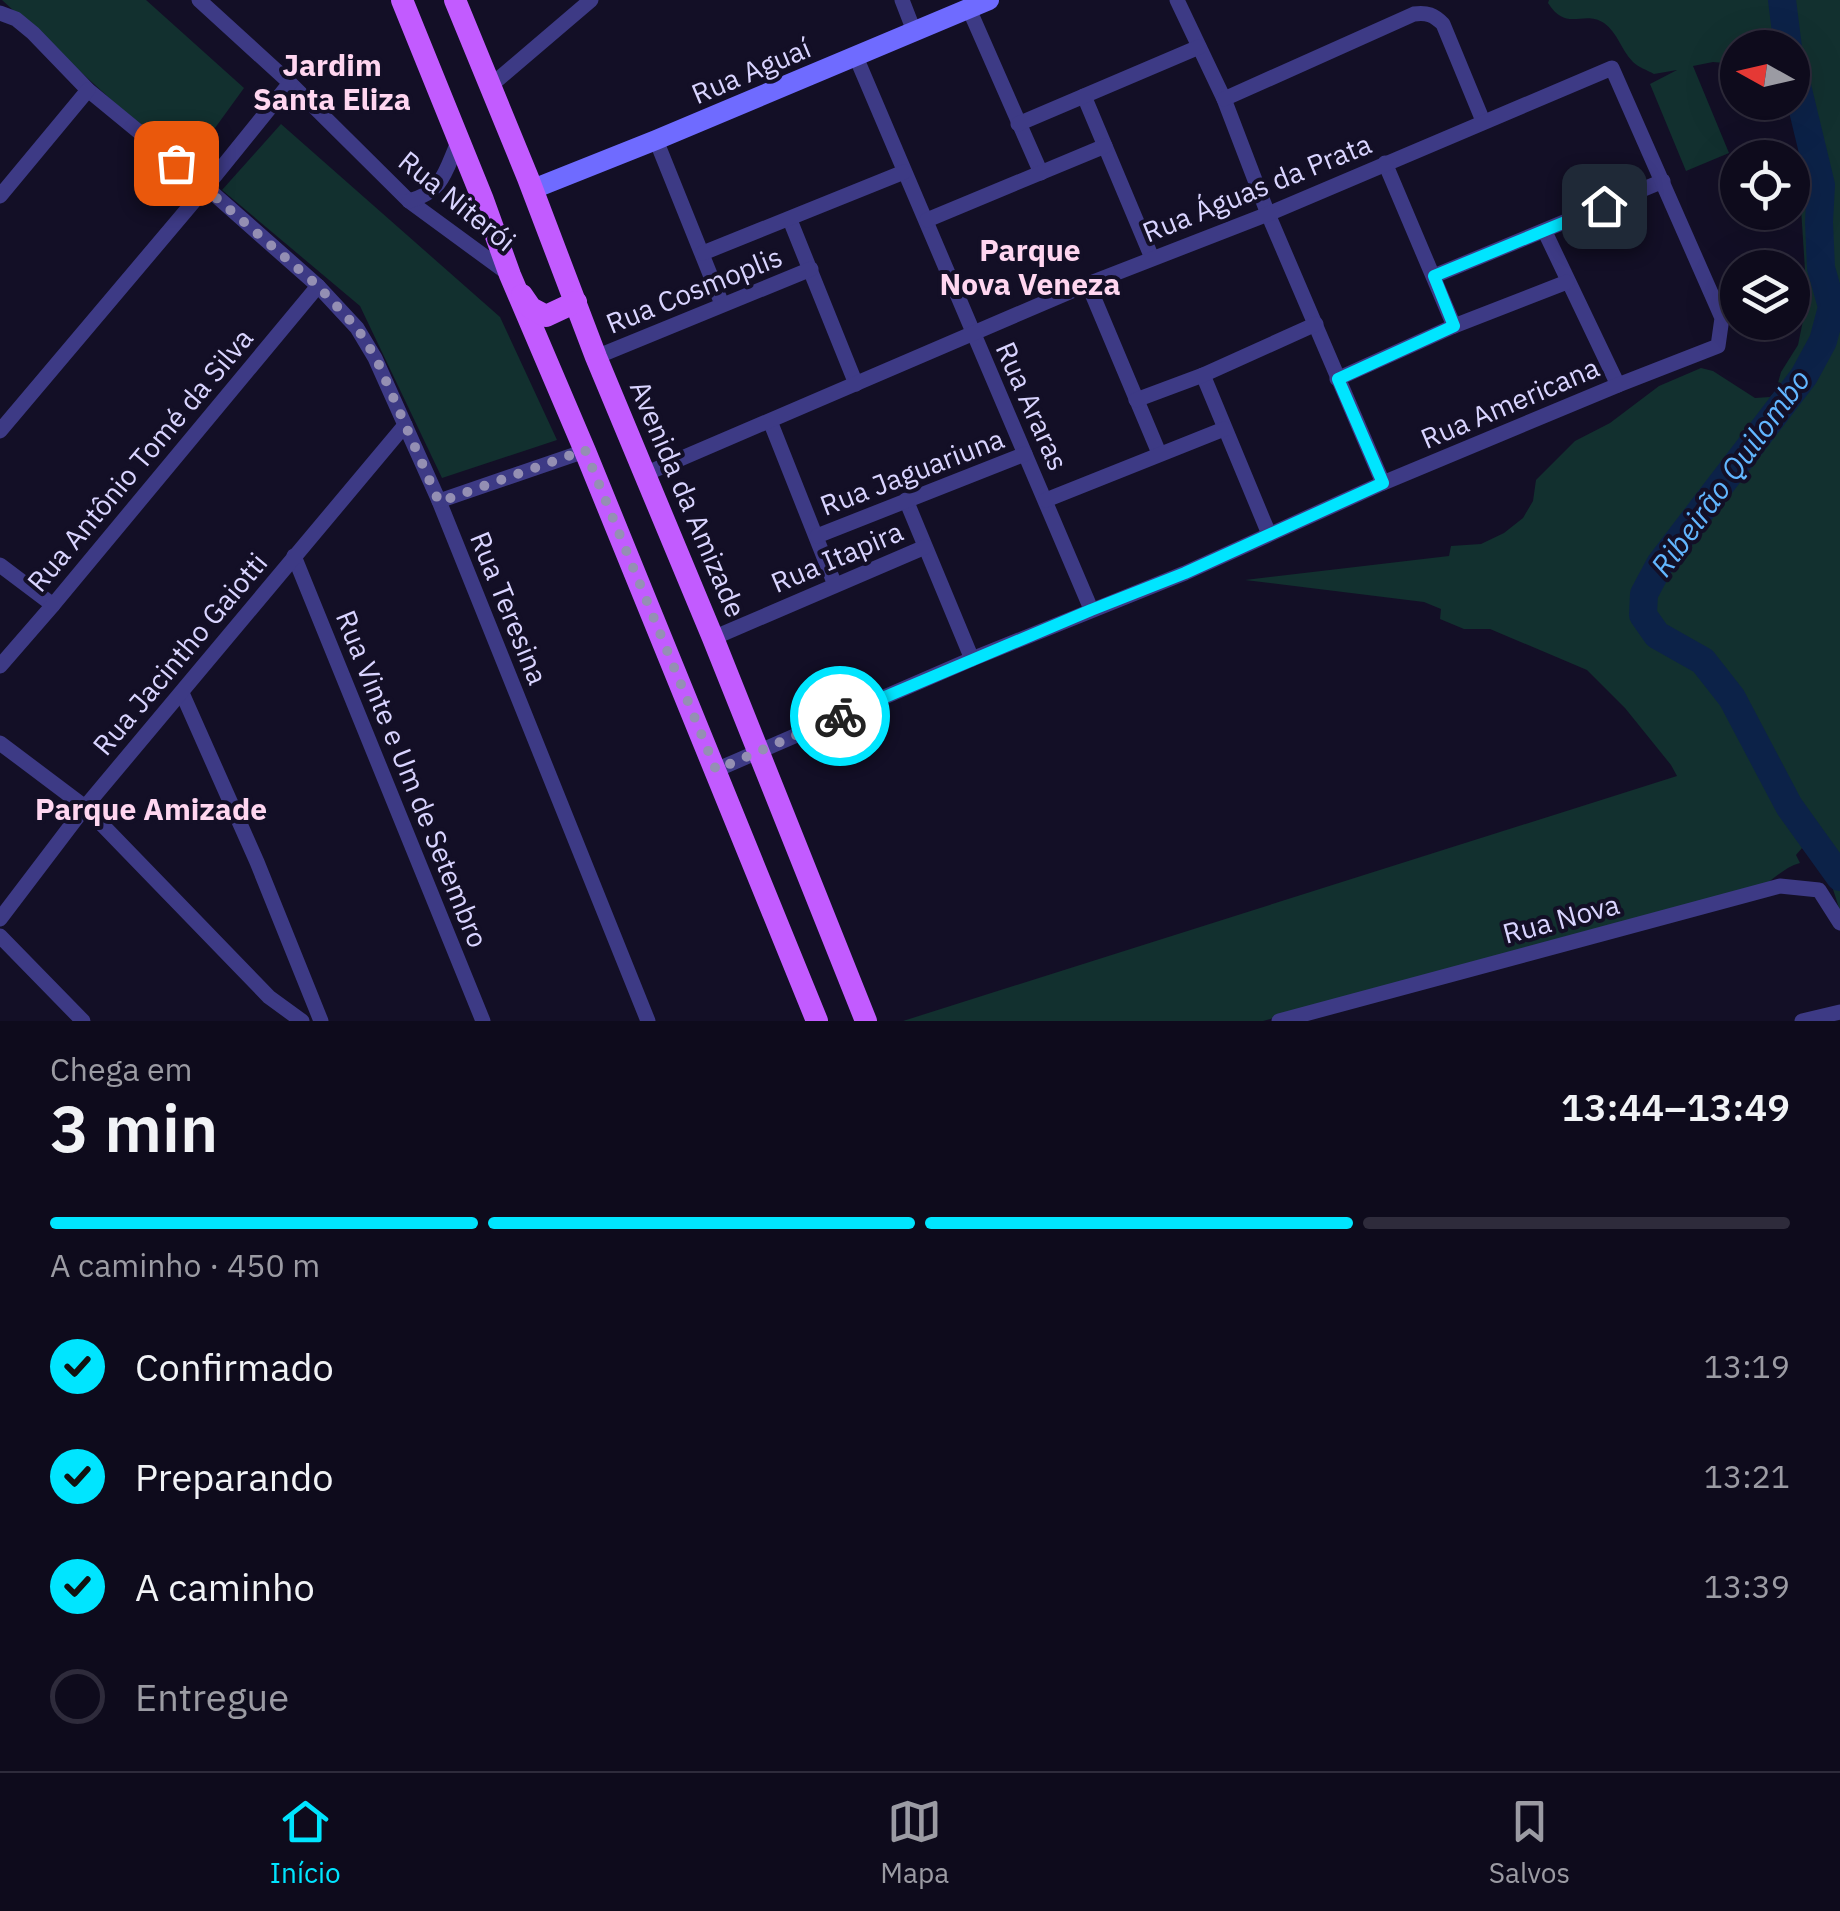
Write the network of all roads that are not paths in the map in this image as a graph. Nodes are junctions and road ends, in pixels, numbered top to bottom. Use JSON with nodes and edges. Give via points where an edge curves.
{"nodes":[{"id":1,"x":199,"y":0,"type":"edge"},
{"id":2,"x":402,"y":0,"type":"edge"},
{"id":3,"x":455,"y":0,"type":"edge"},
{"id":4,"x":591,"y":0,"type":"edge"},
{"id":5,"x":902,"y":0,"type":"edge"},
{"id":6,"x":1177,"y":0,"type":"edge"},
{"id":7,"x":979,"y":4,"type":"edge"},
{"id":8,"x":0,"y":13,"type":"edge"},
{"id":9,"x":914,"y":31,"type":"junction"},
{"id":10,"x":1198,"y":47,"type":"junction"},
{"id":11,"x":856,"y":57,"type":"junction"},
{"id":12,"x":290,"y":83,"type":"junction"},
{"id":13,"x":489,"y":87,"type":"junction"},
{"id":14,"x":88,"y":90,"type":"junction"},
{"id":15,"x":1084,"y":96,"type":"junction"},
{"id":16,"x":1224,"y":99,"type":"junction"},
{"id":17,"x":1482,"y":121,"type":"junction"},
{"id":18,"x":1018,"y":124,"type":"junction"},
{"id":19,"x":458,"y":140,"type":"junction"},
{"id":20,"x":656,"y":140,"type":"junction"},
{"id":21,"x":1105,"y":146,"type":"junction"},
{"id":22,"x":1384,"y":163,"type":"junction"},
{"id":23,"x":904,"y":172,"type":"junction"},
{"id":24,"x":1041,"y":173,"type":"junction"},
{"id":25,"x":1662,"y":181,"type":"junction"},
{"id":26,"x":206,"y":187,"type":"junction"},
{"id":27,"x":533,"y":189,"type":"junction"},
{"id":28,"x":0,"y":196,"type":"edge"},
{"id":29,"x":409,"y":201,"type":"junction"},
{"id":30,"x":1268,"y":214,"type":"junction"},
{"id":31,"x":790,"y":220,"type":"junction"},
{"id":32,"x":927,"y":220,"type":"junction"},
{"id":33,"x":1545,"y":232,"type":"junction"},
{"id":34,"x":703,"y":253,"type":"junction"},
{"id":35,"x":1152,"y":258,"type":"junction"},
{"id":36,"x":810,"y":270,"type":"junction"},
{"id":37,"x":510,"y":275,"type":"junction"},
{"id":38,"x":1434,"y":276,"type":"junction"},
{"id":39,"x":1568,"y":282,"type":"junction"},
{"id":40,"x":1088,"y":284,"type":"junction"},
{"id":41,"x":318,"y":286,"type":"junction"},
{"id":42,"x":576,"y":302,"type":"junction"},
{"id":43,"x":722,"y":304,"type":"junction"},
{"id":44,"x":1316,"y":324,"type":"junction"},
{"id":45,"x":1454,"y":326,"type":"junction"},
{"id":46,"x":974,"y":334,"type":"junction"},
{"id":47,"x":596,"y":358,"type":"junction"},
{"id":48,"x":1203,"y":375,"type":"junction"},
{"id":49,"x":1338,"y":379,"type":"junction"},
{"id":50,"x":856,"y":384,"type":"junction"},
{"id":51,"x":1618,"y":385,"type":"junction"},
{"id":52,"x":1136,"y":400,"type":"junction"},
{"id":53,"x":770,"y":421,"type":"junction"},
{"id":54,"x":405,"y":425,"type":"junction"},
{"id":55,"x":1224,"y":428,"type":"junction"},
{"id":56,"x":0,"y":431,"type":"edge"},
{"id":57,"x":585,"y":450,"type":"junction"},
{"id":58,"x":1159,"y":453,"type":"junction"},
{"id":59,"x":1025,"y":454,"type":"junction"},
{"id":60,"x":645,"y":474,"type":"junction"},
{"id":61,"x":1383,"y":483,"type":"junction"},
{"id":62,"x":906,"y":500,"type":"junction"},
{"id":63,"x":1046,"y":500,"type":"junction"},
{"id":64,"x":439,"y":502,"type":"junction"},
{"id":65,"x":1270,"y":534,"type":"junction"},
{"id":66,"x":817,"y":536,"type":"junction"},
{"id":67,"x":925,"y":546,"type":"junction"},
{"id":68,"x":294,"y":556,"type":"junction"},
{"id":69,"x":0,"y":565,"type":"edge"},
{"id":70,"x":834,"y":585,"type":"junction"},
{"id":71,"x":53,"y":606,"type":"junction"},
{"id":72,"x":1091,"y":610,"type":"junction"},
{"id":73,"x":713,"y":638,"type":"junction"},
{"id":74,"x":972,"y":659,"type":"junction"},
{"id":75,"x":0,"y":666,"type":"edge"},
{"id":76,"x":182,"y":693,"type":"junction"},
{"id":77,"x":0,"y":743,"type":"edge"},
{"id":78,"x":758,"y":751,"type":"junction"},
{"id":79,"x":716,"y":770,"type":"junction"},
{"id":80,"x":85,"y":807,"type":"junction"},
{"id":81,"x":0,"y":919,"type":"edge"},
{"id":82,"x":1840,"y":922,"type":"edge"},
{"id":83,"x":0,"y":936,"type":"edge"},
{"id":84,"x":1840,"y":1012,"type":"edge"},
{"id":85,"x":83,"y":1021,"type":"edge"},
{"id":86,"x":302,"y":1021,"type":"edge"},
{"id":87,"x":321,"y":1021,"type":"edge"},
{"id":88,"x":483,"y":1021,"type":"edge"},
{"id":89,"x":648,"y":1021,"type":"edge"},
{"id":90,"x":818,"y":1021,"type":"edge"},
{"id":91,"x":866,"y":1021,"type":"edge"},
{"id":92,"x":1279,"y":1021,"type":"edge"},
{"id":93,"x":1802,"y":1021,"type":"edge"}],
"edges":[{"from":1,"to":12,"type":"street","name":"Rua Niterói"},
{"from":2,"to":19,"type":"main road"},
{"from":3,"to":13,"type":"main road","name":"Avenida da Amizade"},
{"from":4,"to":13,"type":"street"},
{"from":5,"to":9,"type":"street"},
{"from":6,"to":10,"type":"street"},
{"from":7,"to":9,"type":"street","name":"Rua Aguaí"},
{"from":7,"to":18,"type":"street"},
{"from":8,"to":14,"type":"street","name":"Rua Teresina","via":[[16,19]]},
{"from":9,"to":11,"type":"street","name":"Rua Aguaí"},
{"from":10,"to":15,"type":"street"},
{"from":10,"to":16,"type":"street"},
{"from":11,"to":20,"type":"street","name":"Rua Aguaí"},
{"from":11,"to":23,"type":"street","name":"Rua Araras"},
{"from":12,"to":26,"type":"street"},
{"from":12,"to":29,"type":"street","name":"Rua Niterói"},
{"from":13,"to":27,"type":"main road","name":"Avenida da Amizade"},
{"from":14,"to":26,"type":"street","name":"Rua Teresina"},
{"from":14,"to":28,"type":"street"},
{"from":15,"to":18,"type":"street"},
{"from":15,"to":21,"type":"street"},
{"from":16,"to":17,"type":"street","via":[[1423,12],[1443,24]]},
{"from":16,"to":30,"type":"street"},
{"from":17,"to":22,"type":"street","name":"Rua Águas da Prata"},
{"from":17,"to":25,"type":"street","name":"Rua Águas da Prata","via":[[1612,68]]},
{"from":18,"to":24,"type":"street"},
{"from":19,"to":29,"type":"street","via":[[438,185]]},
{"from":19,"to":37,"type":"main road"},
{"from":20,"to":27,"type":"street","name":"Rua Aguaí"},
{"from":20,"to":34,"type":"street"},
{"from":21,"to":24,"type":"street"},
{"from":21,"to":35,"type":"street"},
{"from":22,"to":30,"type":"street","name":"Rua Águas da Prata"},
{"from":22,"to":38,"type":"street"},
{"from":23,"to":31,"type":"street"},
{"from":23,"to":32,"type":"street","name":"Rua Araras"},
{"from":24,"to":32,"type":"street"},
{"from":25,"to":33,"type":"street"},
{"from":25,"to":51,"type":"street","name":"Rua Americana","via":[[1722,318],[1718,346]]},
{"from":26,"to":41,"type":"street","name":"Rua Teresina"},
{"from":26,"to":56,"type":"street"},
{"from":27,"to":42,"type":"main road","name":"Avenida da Amizade"},
{"from":29,"to":37,"type":"street","name":"Rua Niterói"},
{"from":30,"to":35,"type":"street","name":"Rua Águas da Prata"},
{"from":30,"to":44,"type":"street"},
{"from":31,"to":34,"type":"street"},
{"from":31,"to":36,"type":"street"},
{"from":32,"to":46,"type":"street","name":"Rua Araras"},
{"from":33,"to":38,"type":"street"},
{"from":33,"to":39,"type":"street"},
{"from":34,"to":43,"type":"street"},
{"from":35,"to":40,"type":"street","name":"Rua Águas da Prata"},
{"from":36,"to":43,"type":"street","name":"Rua Cosmoplis"},
{"from":36,"to":50,"type":"street"},
{"from":37,"to":42,"type":"main road","via":[[540,314]]},
{"from":37,"to":57,"type":"main road"},
{"from":38,"to":45,"type":"street"},
{"from":39,"to":45,"type":"street"},
{"from":39,"to":51,"type":"street"},
{"from":40,"to":46,"type":"street","name":"Rua Águas da Prata"},
{"from":40,"to":52,"type":"street"},
{"from":41,"to":54,"type":"street","name":"Rua Teresina","via":[[376,358]]},
{"from":41,"to":71,"type":"street","name":"Rua Antônio Tomé da Silva"},
{"from":42,"to":47,"type":"main road","name":"Avenida da Amizade"},
{"from":43,"to":47,"type":"street","name":"Rua Cosmoplis"},
{"from":44,"to":48,"type":"street"},
{"from":44,"to":49,"type":"street"},
{"from":45,"to":49,"type":"street"},
{"from":46,"to":50,"type":"street","name":"Rua Águas da Prata"},
{"from":46,"to":59,"type":"street","name":"Rua Araras"},
{"from":47,"to":60,"type":"main road","name":"Avenida da Amizade"},
{"from":48,"to":52,"type":"street"},
{"from":48,"to":55,"type":"street"},
{"from":49,"to":61,"type":"street"},
{"from":50,"to":53,"type":"street","name":"Rua Águas da Prata"},
{"from":51,"to":61,"type":"street","name":"Rua Americana"},
{"from":52,"to":58,"type":"street"},
{"from":53,"to":60,"type":"street","name":"Rua Águas da Prata"},
{"from":53,"to":66,"type":"street"},
{"from":54,"to":64,"type":"street","name":"Rua Teresina"},
{"from":54,"to":68,"type":"street","name":"Rua Jacintho Gaiotti"},
{"from":55,"to":58,"type":"street"},
{"from":55,"to":65,"type":"street"},
{"from":57,"to":64,"type":"street"},
{"from":57,"to":79,"type":"main road"},
{"from":58,"to":63,"type":"street"},
{"from":59,"to":62,"type":"street","name":"Rua Jaguariuna"},
{"from":59,"to":63,"type":"street","name":"Rua Araras"},
{"from":60,"to":73,"type":"main road","name":"Avenida da Amizade"},
{"from":61,"to":65,"type":"street","name":"Rua Americana"},
{"from":62,"to":66,"type":"street","name":"Rua Jaguariuna"},
{"from":62,"to":67,"type":"street"},
{"from":63,"to":72,"type":"street","name":"Rua Araras"},
{"from":64,"to":89,"type":"street","name":"Rua Teresina"},
{"from":65,"to":72,"type":"street","name":"Rua Americana"},
{"from":66,"to":70,"type":"street"},
{"from":67,"to":70,"type":"street","name":"Rua Itapira"},
{"from":67,"to":74,"type":"street"},
{"from":68,"to":76,"type":"street","name":"Rua Jacintho Gaiotti"},
{"from":68,"to":88,"type":"street","name":"Rua Vinte e Um de Setembro"},
{"from":69,"to":71,"type":"street"},
{"from":70,"to":73,"type":"street","name":"Rua Itapira"},
{"from":71,"to":75,"type":"street","name":"Rua Antônio Tomé da Silva"},
{"from":72,"to":74,"type":"street","name":"Rua Americana"},
{"from":73,"to":78,"type":"main road","name":"Avenida da Amizade"},
{"from":74,"to":78,"type":"street","name":"Rua Americana"},
{"from":76,"to":80,"type":"street","name":"Rua Jacintho Gaiotti"},
{"from":76,"to":87,"type":"street"},
{"from":77,"to":80,"type":"street"},
{"from":78,"to":79,"type":"street","name":"Rua Americana"},
{"from":78,"to":91,"type":"main road","name":"Avenida da Amizade"},
{"from":79,"to":90,"type":"main road"},
{"from":80,"to":81,"type":"street","name":"Rua Jacintho Gaiotti"},
{"from":80,"to":86,"type":"street","via":[[269,997]]},
{"from":82,"to":92,"type":"street","name":"Rua Nova","via":[[1819,890],[1780,886]]},
{"from":83,"to":85,"type":"street"},
{"from":84,"to":93,"type":"street"}]}
